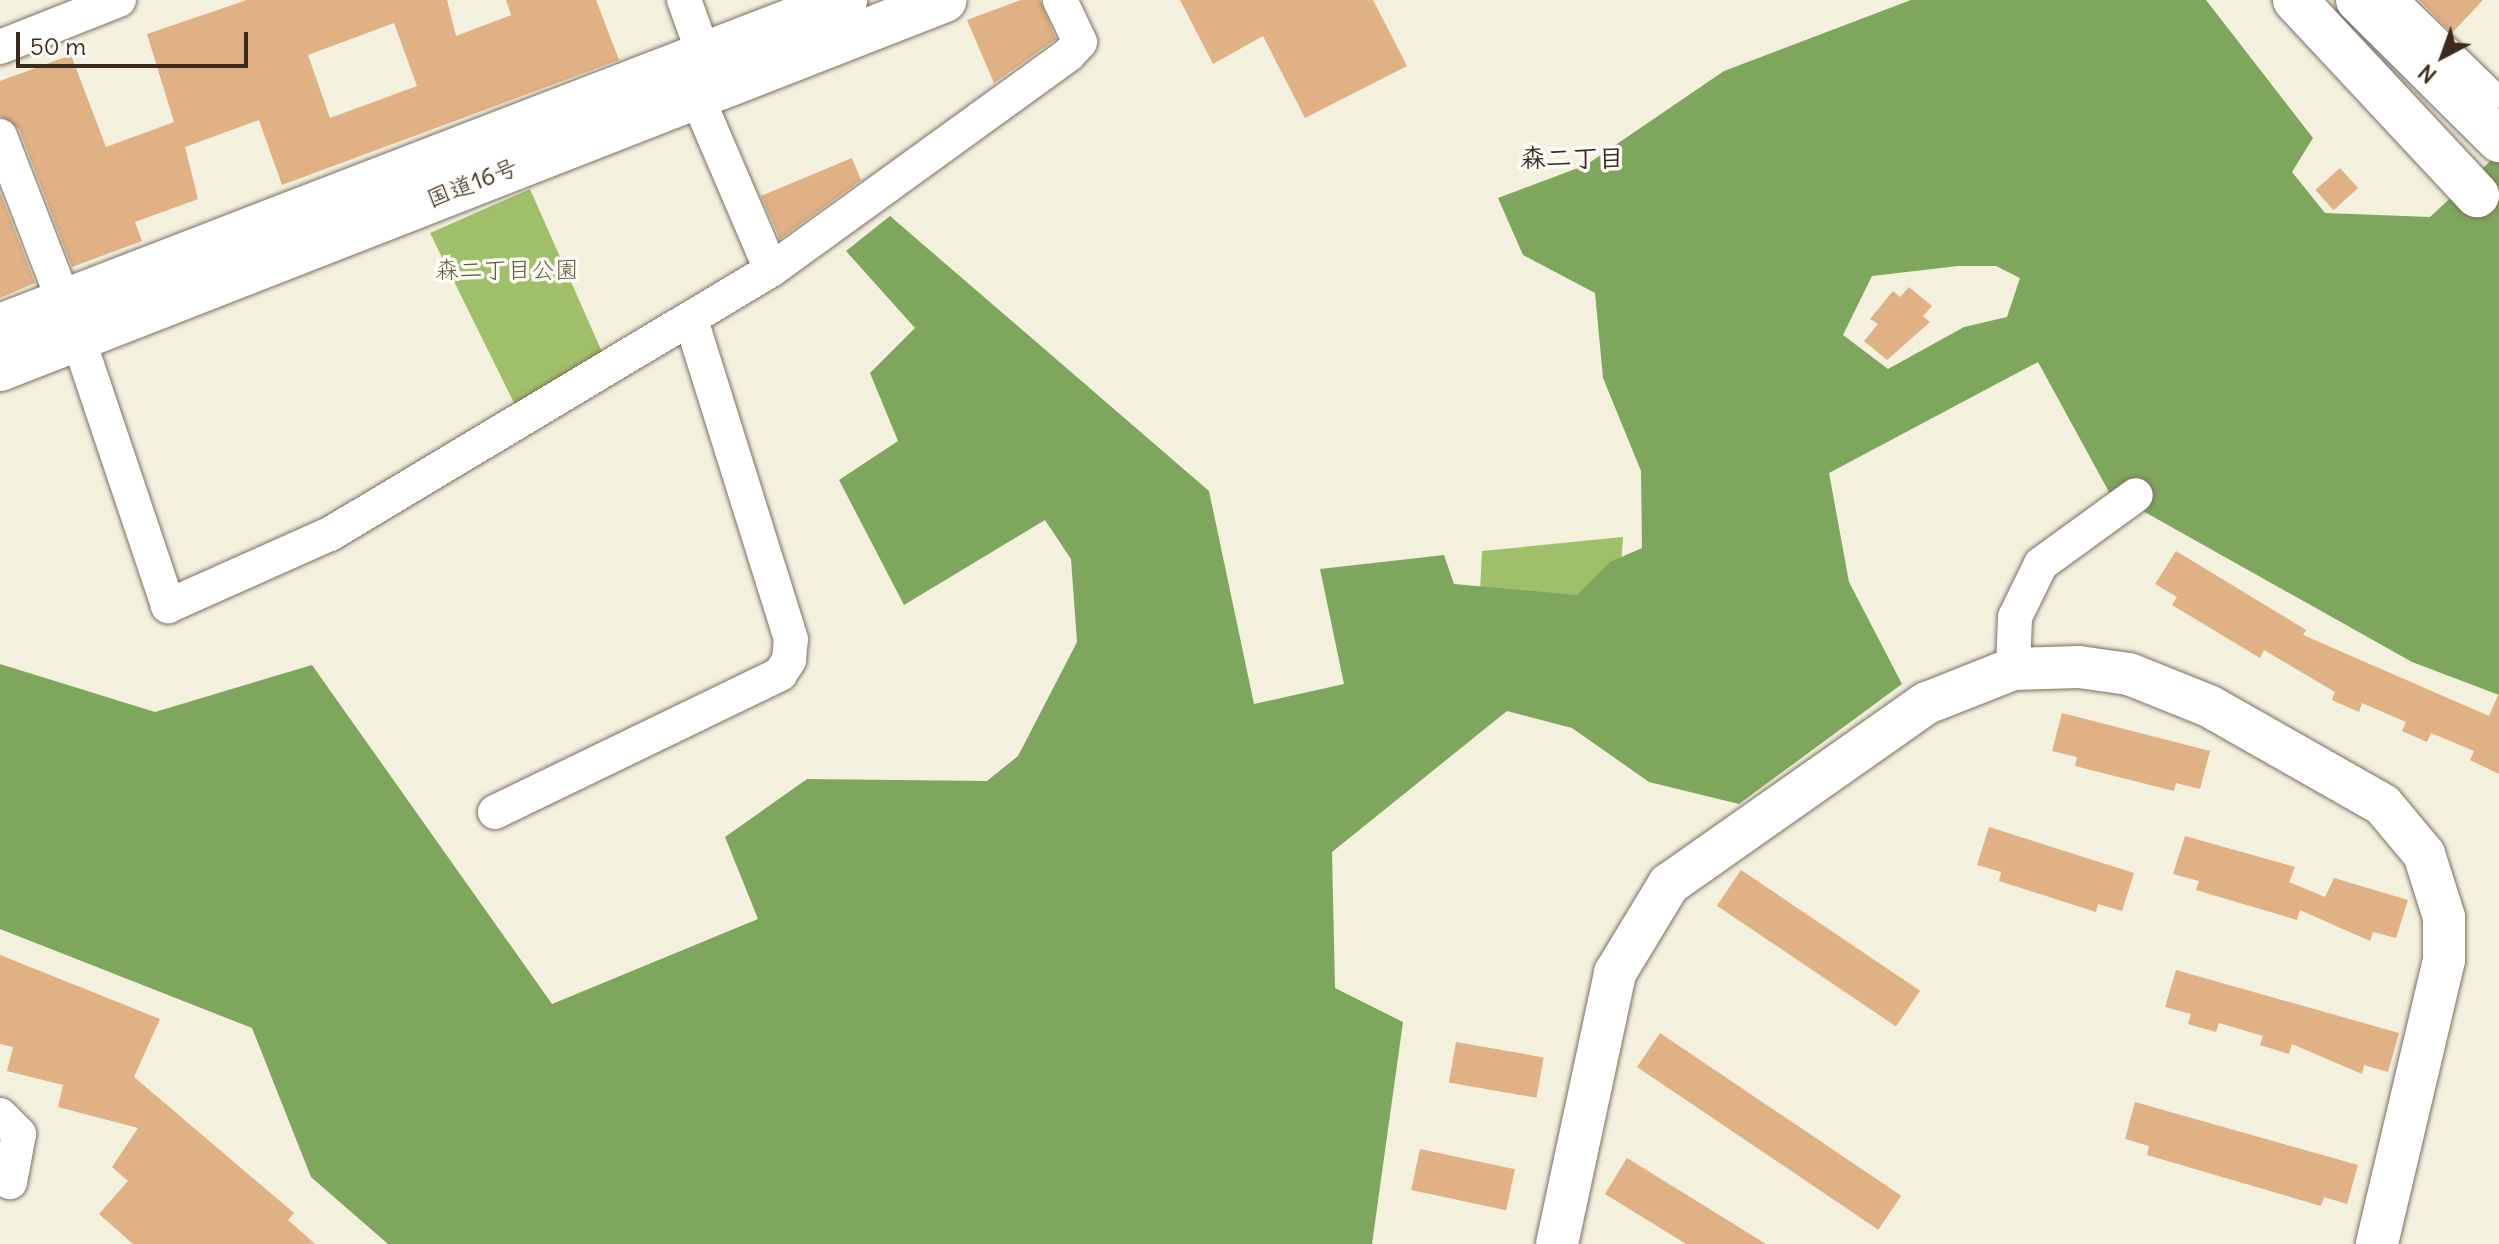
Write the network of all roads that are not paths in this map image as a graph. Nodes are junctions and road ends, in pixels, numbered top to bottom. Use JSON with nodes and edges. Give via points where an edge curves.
{"nodes":[{"id":1,"x":119,"y":0,"type":"edge"},
{"id":2,"x":684,"y":0,"type":"edge"},
{"id":3,"x":845,"y":0,"type":"edge"},
{"id":4,"x":945,"y":0,"type":"edge"},
{"id":5,"x":1060,"y":0,"type":"edge"},
{"id":6,"x":2295,"y":0,"type":"edge"},
{"id":7,"x":2358,"y":0,"type":"edge"},
{"id":8,"x":2390,"y":0,"type":"edge"},
{"id":9,"x":0,"y":47,"type":"edge"},
{"id":10,"x":704,"y":55,"type":"junction"},
{"id":11,"x":2488,"y":95,"type":"dead end"},
{"id":12,"x":697,"y":97,"type":"junction"},
{"id":13,"x":0,"y":136,"type":"edge"},
{"id":14,"x":2499,"y":140,"type":"edge"},
{"id":15,"x":2477,"y":195,"type":"dead end"},
{"id":16,"x":771,"y":270,"type":"junction"},
{"id":17,"x":70,"y":319,"type":"junction"},
{"id":18,"x":692,"y":323,"type":"junction"},
{"id":19,"x":0,"y":326,"type":"edge"},
{"id":20,"x":0,"y":369,"type":"edge"},
{"id":21,"x":2136,"y":495,"type":"dead end"},
{"id":22,"x":2013,"y":669,"type":"junction"},
{"id":23,"x":495,"y":812,"type":"dead end"},
{"id":24,"x":0,"y":1115,"type":"edge"},
{"id":25,"x":0,"y":1174,"type":"edge"},
{"id":26,"x":1557,"y":1244,"type":"edge"},
{"id":27,"x":2377,"y":1244,"type":"edge"}],
"edges":[{"from":1,"to":9,"type":"street"},
{"from":2,"to":10,"type":"street"},
{"from":3,"to":10,"type":"main road","name":"国道16号"},
{"from":4,"to":12,"type":"main road","name":"国道16号"},
{"from":5,"to":16,"type":"street","via":[[1080,42],[1069,54]]},
{"from":6,"to":15,"type":"main road"},
{"from":7,"to":14,"type":"main road"},
{"from":8,"to":11,"type":"street"},
{"from":10,"to":17,"type":"main road","name":"国道16号"},
{"from":12,"to":16,"type":"street"},
{"from":12,"to":17,"type":"main road","name":"国道16号"},
{"from":13,"to":17,"type":"street"},
{"from":16,"to":18,"type":"street"},
{"from":17,"to":18,"type":"street","via":[[168,606],[330,534]]},
{"from":17,"to":19,"type":"main road","name":"国道16号"},
{"from":17,"to":20,"type":"main road","name":"国道16号"},
{"from":18,"to":23,"type":"street","via":[[791,639],[789,660],[780,674]]},
{"from":21,"to":22,"type":"street","via":[[2041,564],[2015,617]]},
{"from":22,"to":26,"type":"street","via":[[1927,703],[1694,860],[1655,900],[1624,950],[1605,1007]]},
{"from":22,"to":27,"type":"street","via":[[2079,667],[2170,687],[2359,789],[2383,805],[2424,854],[2444,917],[2444,960]]},
{"from":24,"to":25,"type":"street","via":[[19,1134],[10,1182]]}]}
